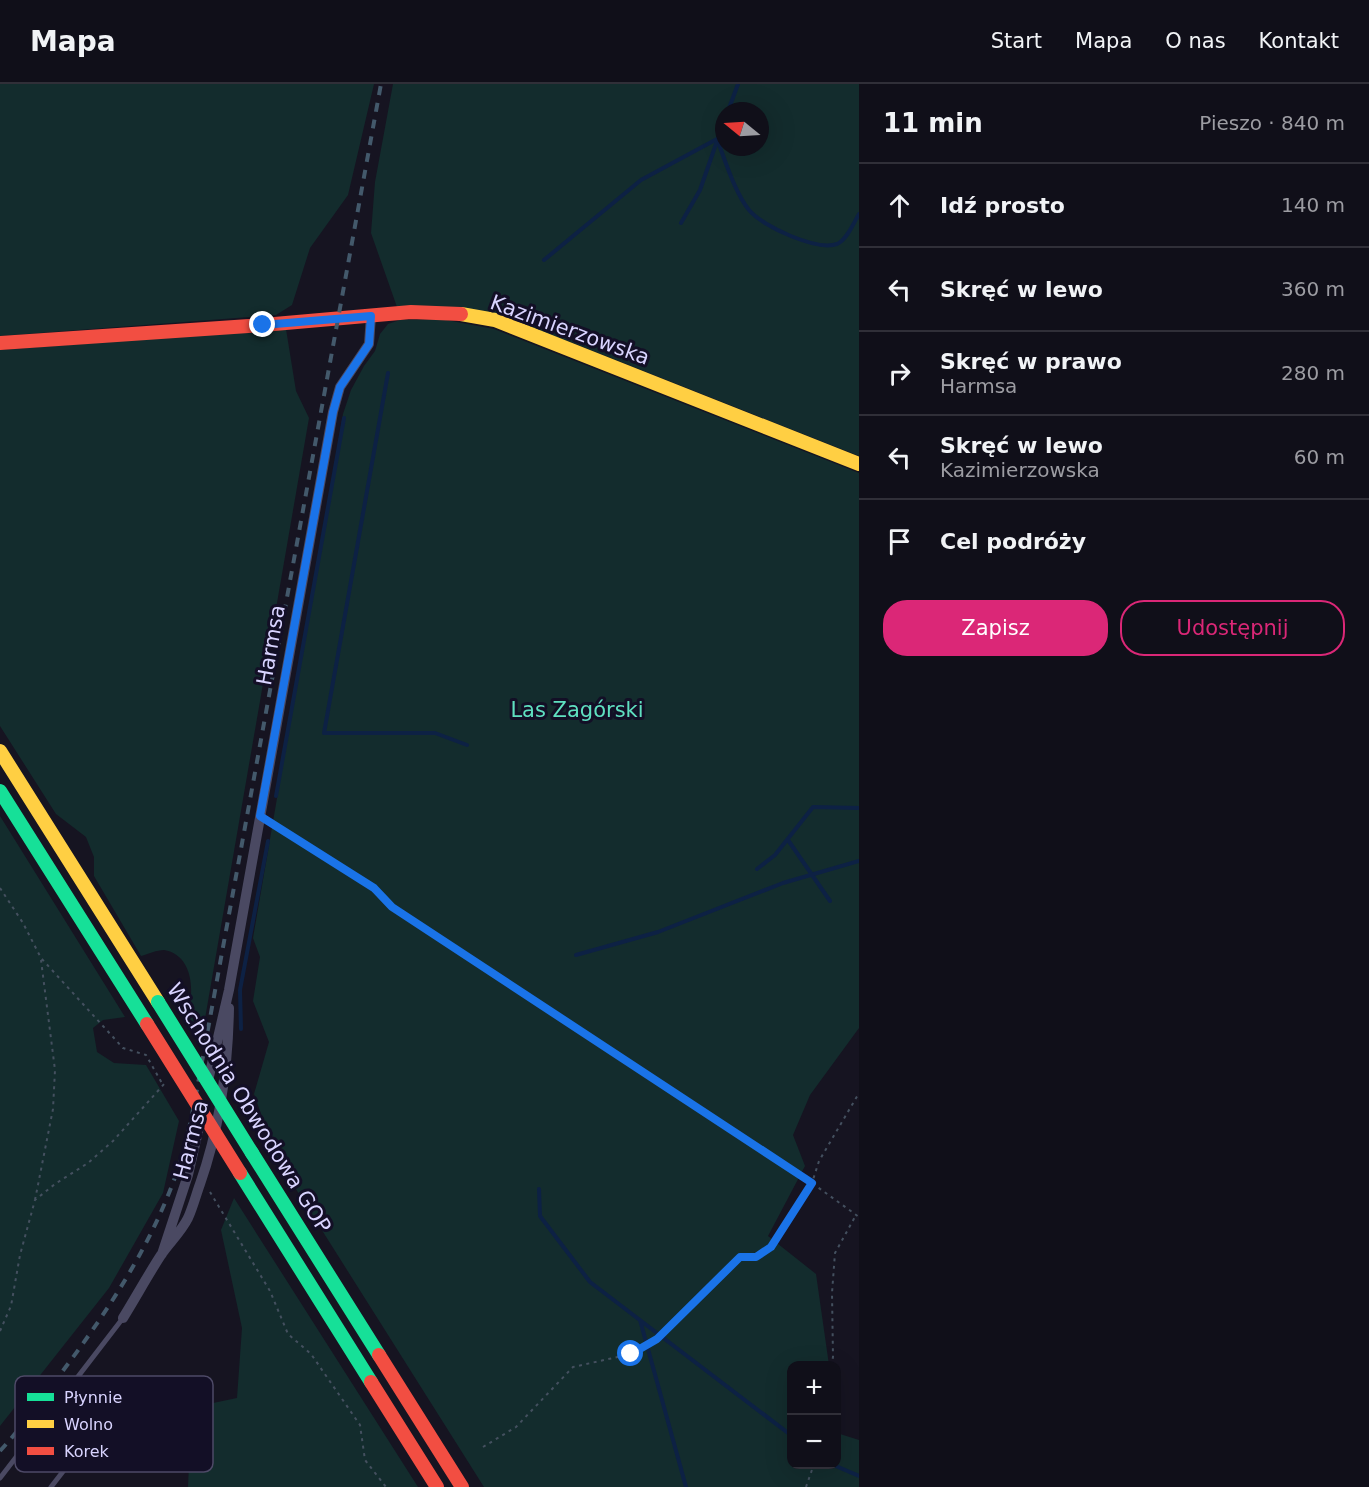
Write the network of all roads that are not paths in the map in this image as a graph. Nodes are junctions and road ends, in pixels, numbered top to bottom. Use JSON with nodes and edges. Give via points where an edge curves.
{"nodes":[{"id":1,"x":371,"y":316,"type":"junction"},
{"id":2,"x":0,"y":343,"type":"edge"},
{"id":3,"x":859,"y":464,"type":"edge"},
{"id":4,"x":0,"y":751,"type":"edge"},
{"id":5,"x":0,"y":791,"type":"edge"},
{"id":6,"x":229,"y":990,"type":"junction"},
{"id":7,"x":162,"y":1254,"type":"junction"},
{"id":8,"x":123,"y":1318,"type":"joint"},
{"id":9,"x":78,"y":1376,"type":"edge"},
{"id":10,"x":15,"y":1458,"type":"edge"},
{"id":11,"x":63,"y":1472,"type":"edge"},
{"id":12,"x":0,"y":1478,"type":"edge"},
{"id":13,"x":51,"y":1487,"type":"edge"},
{"id":14,"x":437,"y":1487,"type":"edge"},
{"id":15,"x":462,"y":1487,"type":"edge"}],
"edges":[{"from":1,"to":2,"type":"main road","name":"Kazimierzowska"},
{"from":1,"to":3,"type":"main road","name":"Kazimierzowska","via":[[420,312],[495,320]]},
{"from":1,"to":6,"type":"street","name":"Harmsa","via":[[369,344],[340,387],[333,412]]},
{"from":4,"to":15,"type":"main road","name":"Wschodnia Obwodowa GOP","bridge":true},
{"from":5,"to":14,"type":"main road","name":"Wschodnia Obwodowa GOP","bridge":true},
{"from":6,"to":7,"type":"street","name":"Harmsa","via":[[195,1151]]},
{"from":6,"to":7,"type":"street","name":"Harmsa","via":[[228,1058],[212,1149],[185,1223]]},
{"from":7,"to":8,"type":"street","name":"Harmsa"},
{"from":8,"to":9,"type":"lane"},
{"from":10,"to":12,"type":"lane"},
{"from":11,"to":13,"type":"lane"}]}
